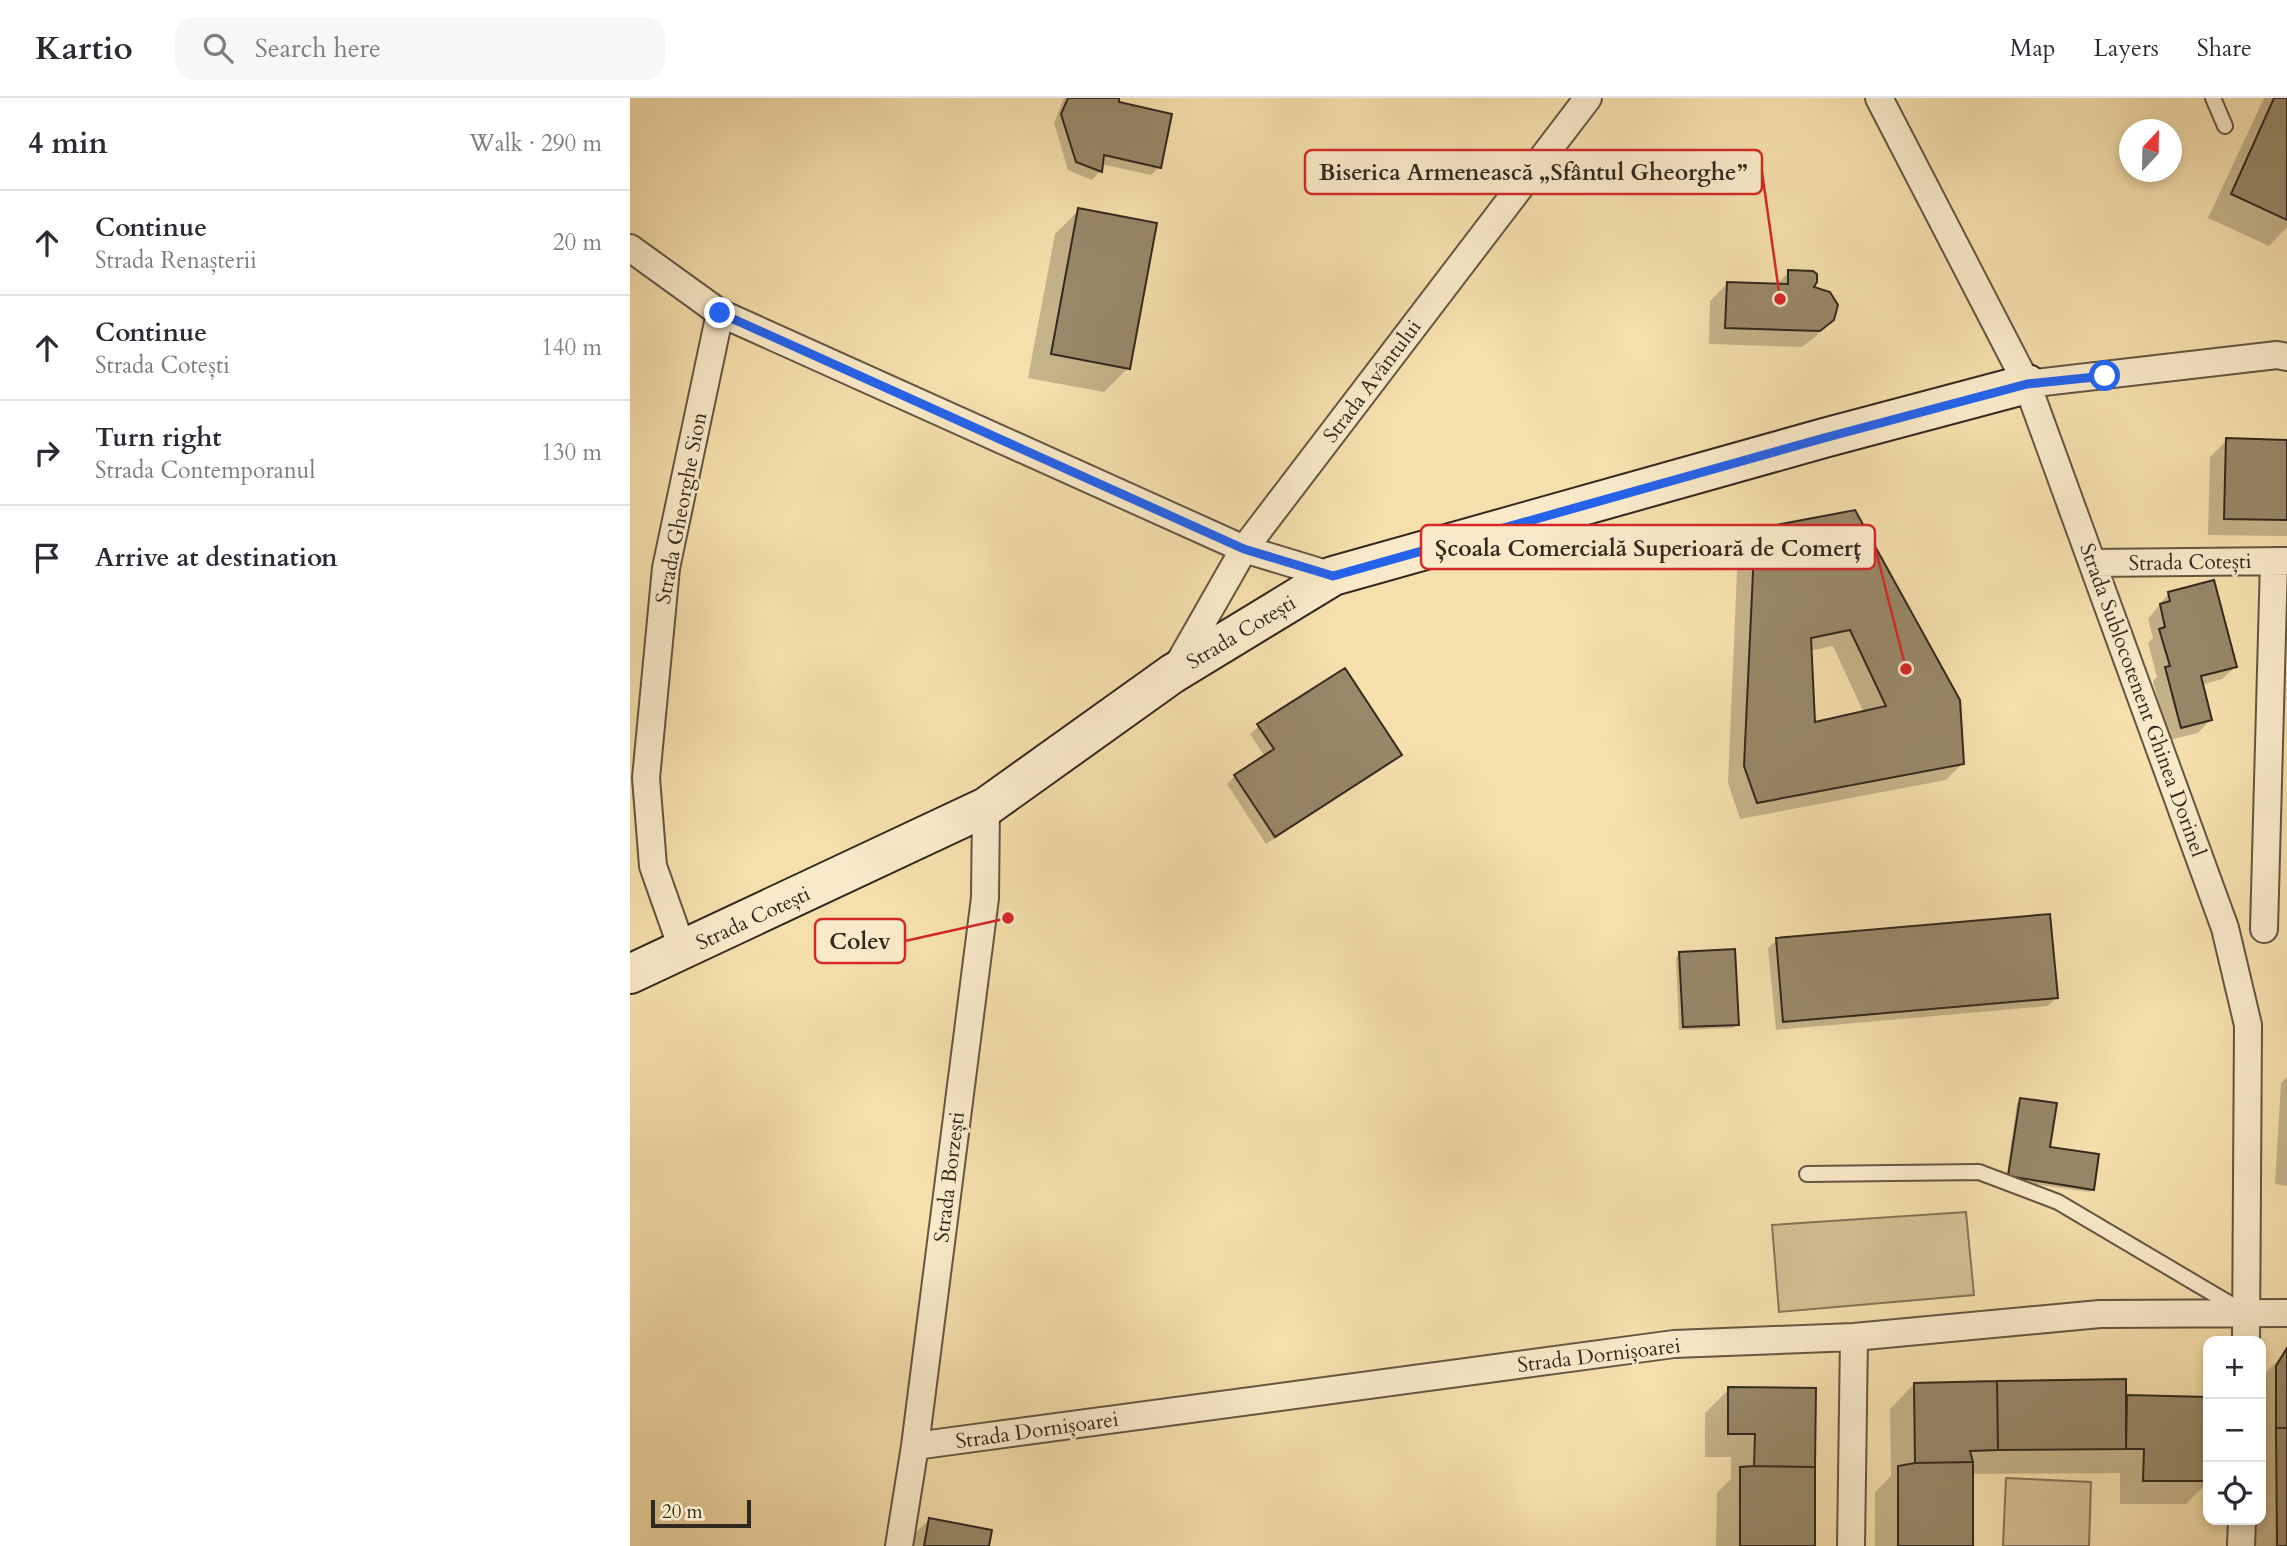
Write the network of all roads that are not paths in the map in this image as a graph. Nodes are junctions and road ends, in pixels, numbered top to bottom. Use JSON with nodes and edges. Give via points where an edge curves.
{"nodes":[{"id":1,"x":1588,"y":98,"type":"edge"},
{"id":2,"x":1879,"y":98,"type":"edge"},
{"id":3,"x":2213,"y":98,"type":"edge"},
{"id":4,"x":2225,"y":126,"type":"dead end"},
{"id":5,"x":630,"y":248,"type":"edge"},
{"id":6,"x":720,"y":313,"type":"junction"},
{"id":7,"x":2284,"y":349,"type":"edge"},
{"id":8,"x":2027,"y":384,"type":"junction"},
{"id":9,"x":1244,"y":549,"type":"junction"},
{"id":10,"x":2281,"y":561,"type":"edge"},
{"id":11,"x":2093,"y":563,"type":"junction"},
{"id":12,"x":1333,"y":576,"type":"junction"},
{"id":13,"x":1172,"y":674,"type":"junction"},
{"id":14,"x":986,"y":807,"type":"junction"},
{"id":15,"x":2225,"y":928,"type":"junction"},
{"id":16,"x":2276,"y":930,"type":"edge"},
{"id":17,"x":683,"y":951,"type":"junction"},
{"id":18,"x":630,"y":974,"type":"edge"},
{"id":19,"x":1807,"y":1174,"type":"dead end"},
{"id":20,"x":2287,"y":1313,"type":"edge"},
{"id":21,"x":2246,"y":1314,"type":"junction"},
{"id":22,"x":2246,"y":1336,"type":"edge"},
{"id":23,"x":1854,"y":1337,"type":"junction"},
{"id":24,"x":915,"y":1446,"type":"junction"},
{"id":25,"x":2242,"y":1525,"type":"edge"},
{"id":26,"x":899,"y":1546,"type":"edge"},
{"id":27,"x":1850,"y":1546,"type":"edge"},
{"id":28,"x":2241,"y":1546,"type":"edge"}],
"edges":[{"from":1,"to":9,"type":"street","name":"Strada Avântului"},
{"from":2,"to":8,"type":"street","name":"Strada Sublocotenent Ghinea Dorinel"},
{"from":3,"to":4,"type":"lane"},
{"from":5,"to":6,"type":"street"},
{"from":6,"to":9,"type":"street"},
{"from":6,"to":17,"type":"street","name":"Strada Gheorghe Sion","via":[[666,568],[646,778],[653,866]]},
{"from":7,"to":8,"type":"street"},
{"from":8,"to":11,"type":"street","name":"Strada Sublocotenent Ghinea Dorinel"},
{"from":8,"to":12,"type":"street","name":"Strada Cotești"},
{"from":9,"to":12,"type":"street"},
{"from":9,"to":13,"type":"street","name":"Strada Avântului"},
{"from":10,"to":11,"type":"street","name":"Strada Cotești"},
{"from":10,"to":16,"type":"street"},
{"from":11,"to":15,"type":"street","name":"Strada Sublocotenent Ghinea Dorinel"},
{"from":12,"to":13,"type":"street","name":"Strada Cotești"},
{"from":13,"to":14,"type":"street","name":"Strada Cotești"},
{"from":14,"to":17,"type":"street","name":"Strada Cotești"},
{"from":14,"to":24,"type":"street","name":"Strada Borzești","via":[[985,898]]},
{"from":15,"to":16,"type":"street"},
{"from":15,"to":21,"type":"street","name":"Strada Sublocotenent Ghinea Dorinel","via":[[2248,1025]]},
{"from":17,"to":18,"type":"street","name":"Strada Cotești"},
{"from":19,"to":21,"type":"lane","via":[[1979,1172],[2058,1202]]},
{"from":20,"to":21,"type":"street","name":"Strada Dornișoarei"},
{"from":21,"to":22,"type":"street","name":"Strada Sublocotenent Ghinea Dorinel"},
{"from":21,"to":23,"type":"street","name":"Strada Dornișoarei","via":[[2100,1314]]},
{"from":23,"to":24,"type":"street","name":"Strada Dornișoarei","via":[[1674,1345]]},
{"from":23,"to":27,"type":"street"},
{"from":24,"to":26,"type":"street","name":"Strada Borzești"},
{"from":25,"to":28,"type":"street"}]}
